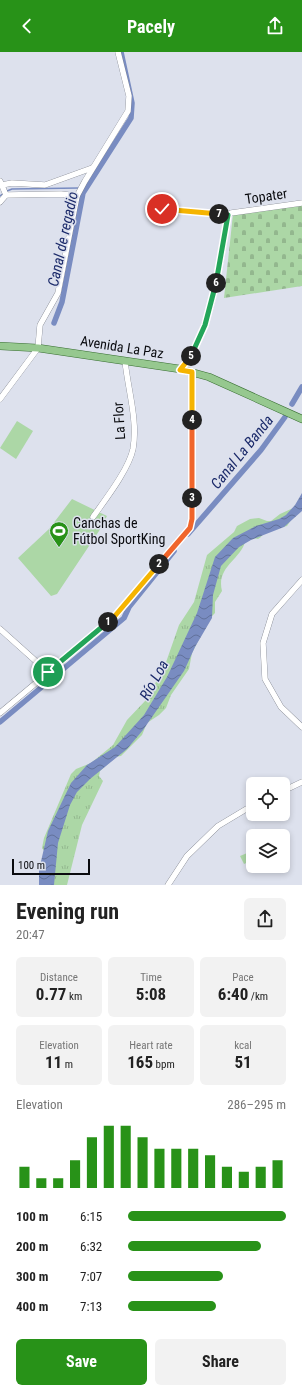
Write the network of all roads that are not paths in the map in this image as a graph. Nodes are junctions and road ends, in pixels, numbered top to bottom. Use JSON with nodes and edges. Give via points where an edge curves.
{"nodes":[{"id":1,"x":118,"y":52,"type":"edge"},
{"id":2,"x":92,"y":168,"type":"junction"},
{"id":3,"x":1,"y":183,"type":"edge"},
{"id":4,"x":6,"y":195,"type":"junction"},
{"id":5,"x":78,"y":196,"type":"junction"},
{"id":6,"x":0,"y":202,"type":"edge"},
{"id":7,"x":302,"y":203,"type":"edge"},
{"id":8,"x":162,"y":209,"type":"dead end"},
{"id":9,"x":228,"y":215,"type":"junction"},
{"id":10,"x":0,"y":346,"type":"edge"},
{"id":11,"x":38,"y":348,"type":"junction"},
{"id":12,"x":125,"y":361,"type":"junction"},
{"id":13,"x":180,"y":370,"type":"junction"},
{"id":14,"x":192,"y":372,"type":"junction"},
{"id":15,"x":0,"y":399,"type":"edge"},
{"id":16,"x":302,"y":419,"type":"edge"},
{"id":17,"x":93,"y":517,"type":"dead end"},
{"id":18,"x":302,"y":580,"type":"edge"},
{"id":19,"x":0,"y":629,"type":"edge"},
{"id":20,"x":48,"y":672,"type":"junction"},
{"id":21,"x":0,"y":713,"type":"edge"},
{"id":22,"x":302,"y":727,"type":"edge"},
{"id":23,"x":302,"y":782,"type":"edge"},
{"id":24,"x":290,"y":788,"type":"edge"},
{"id":25,"x":246,"y":809,"type":"edge"},
{"id":26,"x":168,"y":885,"type":"edge"}],
"edges":[{"from":1,"to":2,"type":"street","via":[[129,96],[128,111]]},
{"from":2,"to":3,"type":"street","via":[[45,185]]},
{"from":2,"to":5,"type":"street"},
{"from":3,"to":4,"type":"street"},
{"from":4,"to":5,"type":"street"},
{"from":4,"to":6,"type":"street"},
{"from":5,"to":11,"type":"street","via":[[58,293],[40,325]]},
{"from":7,"to":9,"type":"street","name":"Topater"},
{"from":8,"to":9,"type":"street","name":"Topater"},
{"from":9,"to":13,"type":"street","via":[[215,287],[205,325],[193,353]]},
{"from":10,"to":11,"type":"main road","name":"Avenida La Paz"},
{"from":11,"to":12,"type":"main road","name":"Avenida La Paz"},
{"from":11,"to":15,"type":"street"},
{"from":12,"to":13,"type":"main road","name":"Avenida La Paz"},
{"from":12,"to":17,"type":"street","name":"La Flor","via":[[134,428],[133,450],[111,491]]},
{"from":13,"to":14,"type":"main road","name":"Avenida La Paz"},
{"from":14,"to":16,"type":"main road","name":"Avenida La Paz","via":[[232,386]]},
{"from":14,"to":20,"type":"street","via":[[190,528],[114,617]]},
{"from":18,"to":22,"type":"street","via":[[272,614],[263,642],[265,679],[281,707]]},
{"from":19,"to":20,"type":"street"},
{"from":20,"to":21,"type":"street"},
{"from":23,"to":24,"type":"street"},
{"from":25,"to":26,"type":"street","via":[[218,826],[187,856]]}]}
